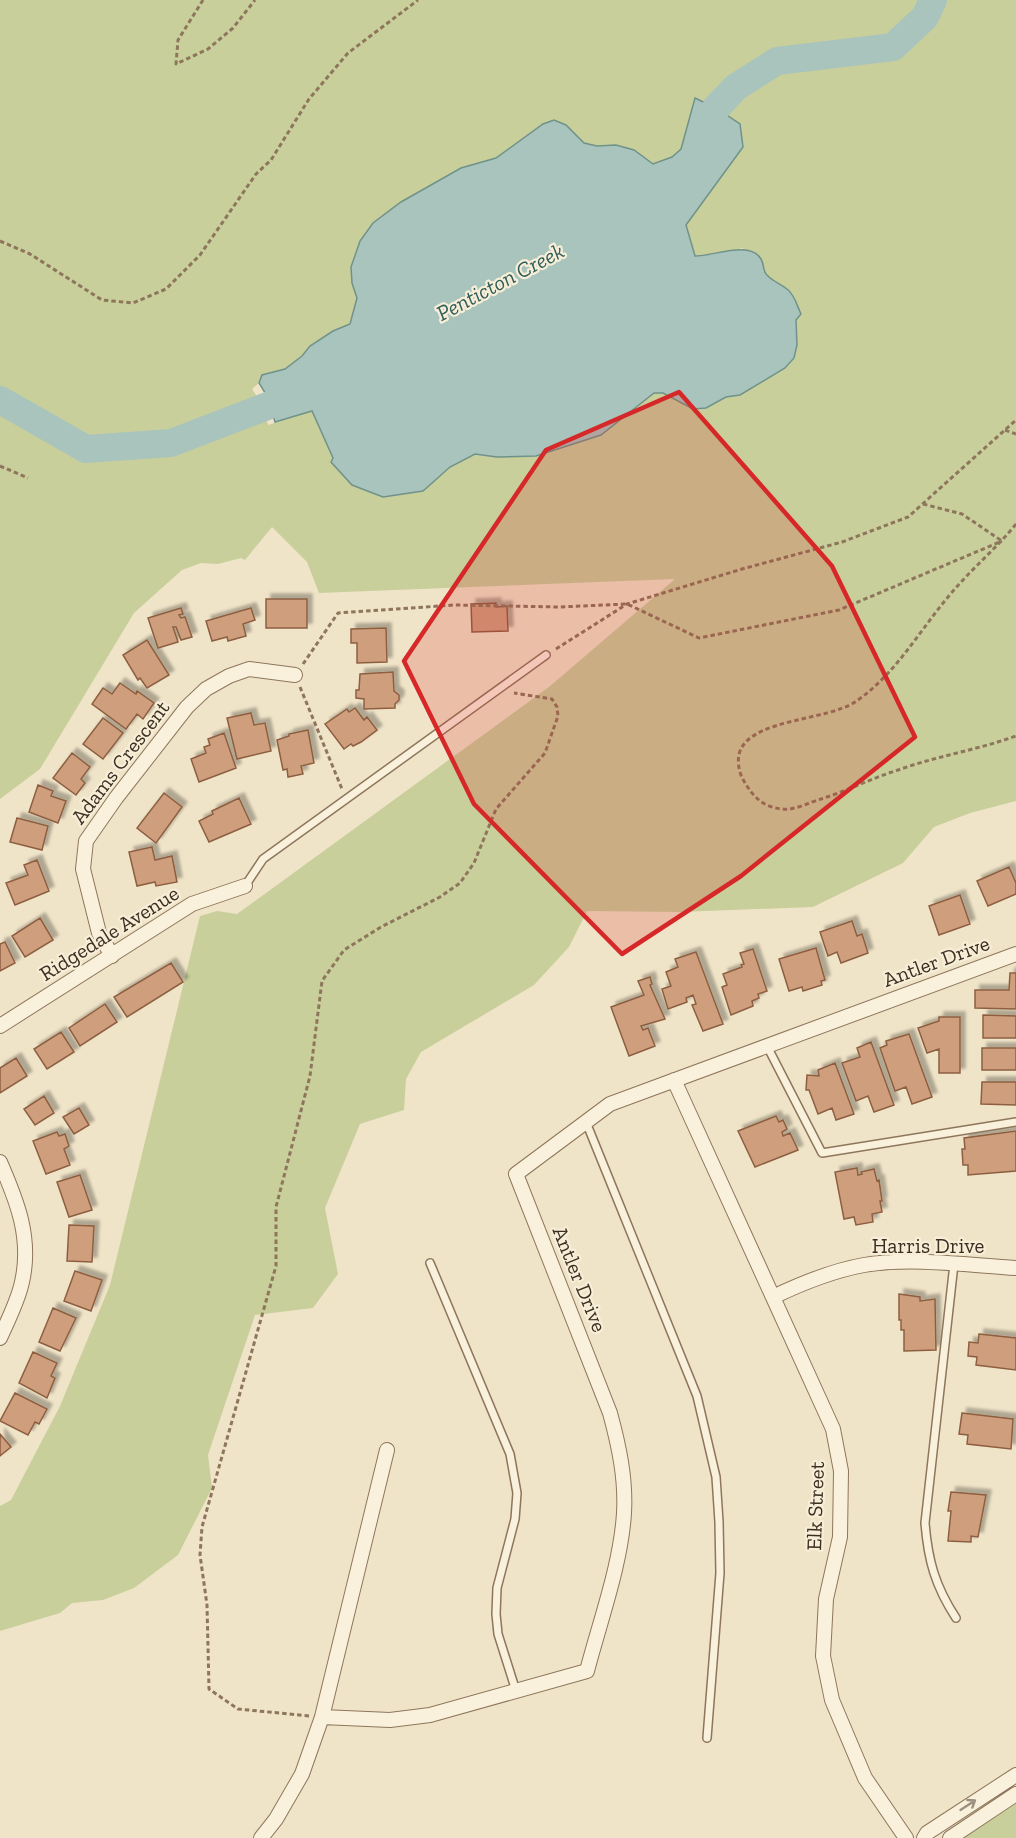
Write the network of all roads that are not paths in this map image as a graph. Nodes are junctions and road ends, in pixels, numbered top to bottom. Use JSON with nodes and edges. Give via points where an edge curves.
{"nodes":[{"id":1,"x":546,"y":654,"type":"road end"},
{"id":2,"x":295,"y":675,"type":"road end"},
{"id":3,"x":245,"y":886,"type":"joint"},
{"id":4,"x":1016,"y":954,"type":"edge"},
{"id":5,"x":112,"y":956,"type":"junction"},
{"id":6,"x":0,"y":1026,"type":"edge"},
{"id":7,"x":767,"y":1046,"type":"junction"},
{"id":8,"x":674,"y":1080,"type":"junction"},
{"id":9,"x":586,"y":1122,"type":"junction"},
{"id":10,"x":1016,"y":1122,"type":"edge"},
{"id":11,"x":0,"y":1162,"type":"edge"},
{"id":12,"x":430,"y":1263,"type":"dead end"},
{"id":13,"x":954,"y":1264,"type":"junction"},
{"id":14,"x":1016,"y":1268,"type":"edge"},
{"id":15,"x":772,"y":1297,"type":"junction"},
{"id":16,"x":0,"y":1338,"type":"edge"},
{"id":17,"x":387,"y":1450,"type":"dead end"},
{"id":18,"x":956,"y":1618,"type":"dead end"},
{"id":19,"x":516,"y":1691,"type":"junction"},
{"id":20,"x":322,"y":1717,"type":"junction"},
{"id":21,"x":707,"y":1738,"type":"dead end"},
{"id":22,"x":1016,"y":1775,"type":"edge"},
{"id":23,"x":1016,"y":1794,"type":"edge"},
{"id":24,"x":261,"y":1838,"type":"edge"},
{"id":25,"x":906,"y":1838,"type":"edge"},
{"id":26,"x":924,"y":1838,"type":"edge"},
{"id":27,"x":950,"y":1838,"type":"edge"}],
"edges":[{"from":1,"to":3,"type":"lane","via":[[263,859]]},
{"from":2,"to":5,"type":"street","name":"Adams Crescent","via":[[249,669],[206,689],[187,706],[86,841],[82,869],[99,933]]},
{"from":3,"to":5,"type":"street","name":"Ridgedale Avenue","via":[[192,904]]},
{"from":4,"to":7,"type":"street","name":"Antler Drive"},
{"from":5,"to":6,"type":"street","name":"Ridgedale Avenue"},
{"from":7,"to":8,"type":"street","name":"Antler Drive"},
{"from":7,"to":10,"type":"lane","via":[[822,1153]]},
{"from":8,"to":9,"type":"street","name":"Antler Drive","via":[[610,1104]]},
{"from":8,"to":15,"type":"street","name":"Elk Street"},
{"from":9,"to":19,"type":"street","name":"Antler Drive","via":[[516,1174],[610,1413],[624,1480],[620,1546],[587,1671]]},
{"from":9,"to":21,"type":"lane","via":[[697,1396],[714,1467],[720,1573]]},
{"from":11,"to":16,"type":"street","via":[[18,1203],[26,1240],[22,1281]]},
{"from":12,"to":19,"type":"lane","via":[[510,1454],[517,1493],[515,1519],[497,1588],[496,1614],[498,1634]]},
{"from":13,"to":14,"type":"street","name":"Harris Drive"},
{"from":13,"to":15,"type":"street","name":"Harris Drive","via":[[865,1265],[831,1272]]},
{"from":13,"to":18,"type":"lane","via":[[924,1523],[933,1574]]},
{"from":15,"to":25,"type":"street","name":"Elk Street","via":[[833,1429],[841,1471],[840,1537],[826,1599],[823,1656],[832,1701],[865,1778]]},
{"from":17,"to":20,"type":"street"},
{"from":19,"to":20,"type":"street","name":"Antler Drive","via":[[430,1715],[390,1720]]},
{"from":20,"to":24,"type":"street","via":[[302,1774]]},
{"from":26,"to":22,"type":"street","one_way":true},
{"from":23,"to":27,"type":"street"}]}
